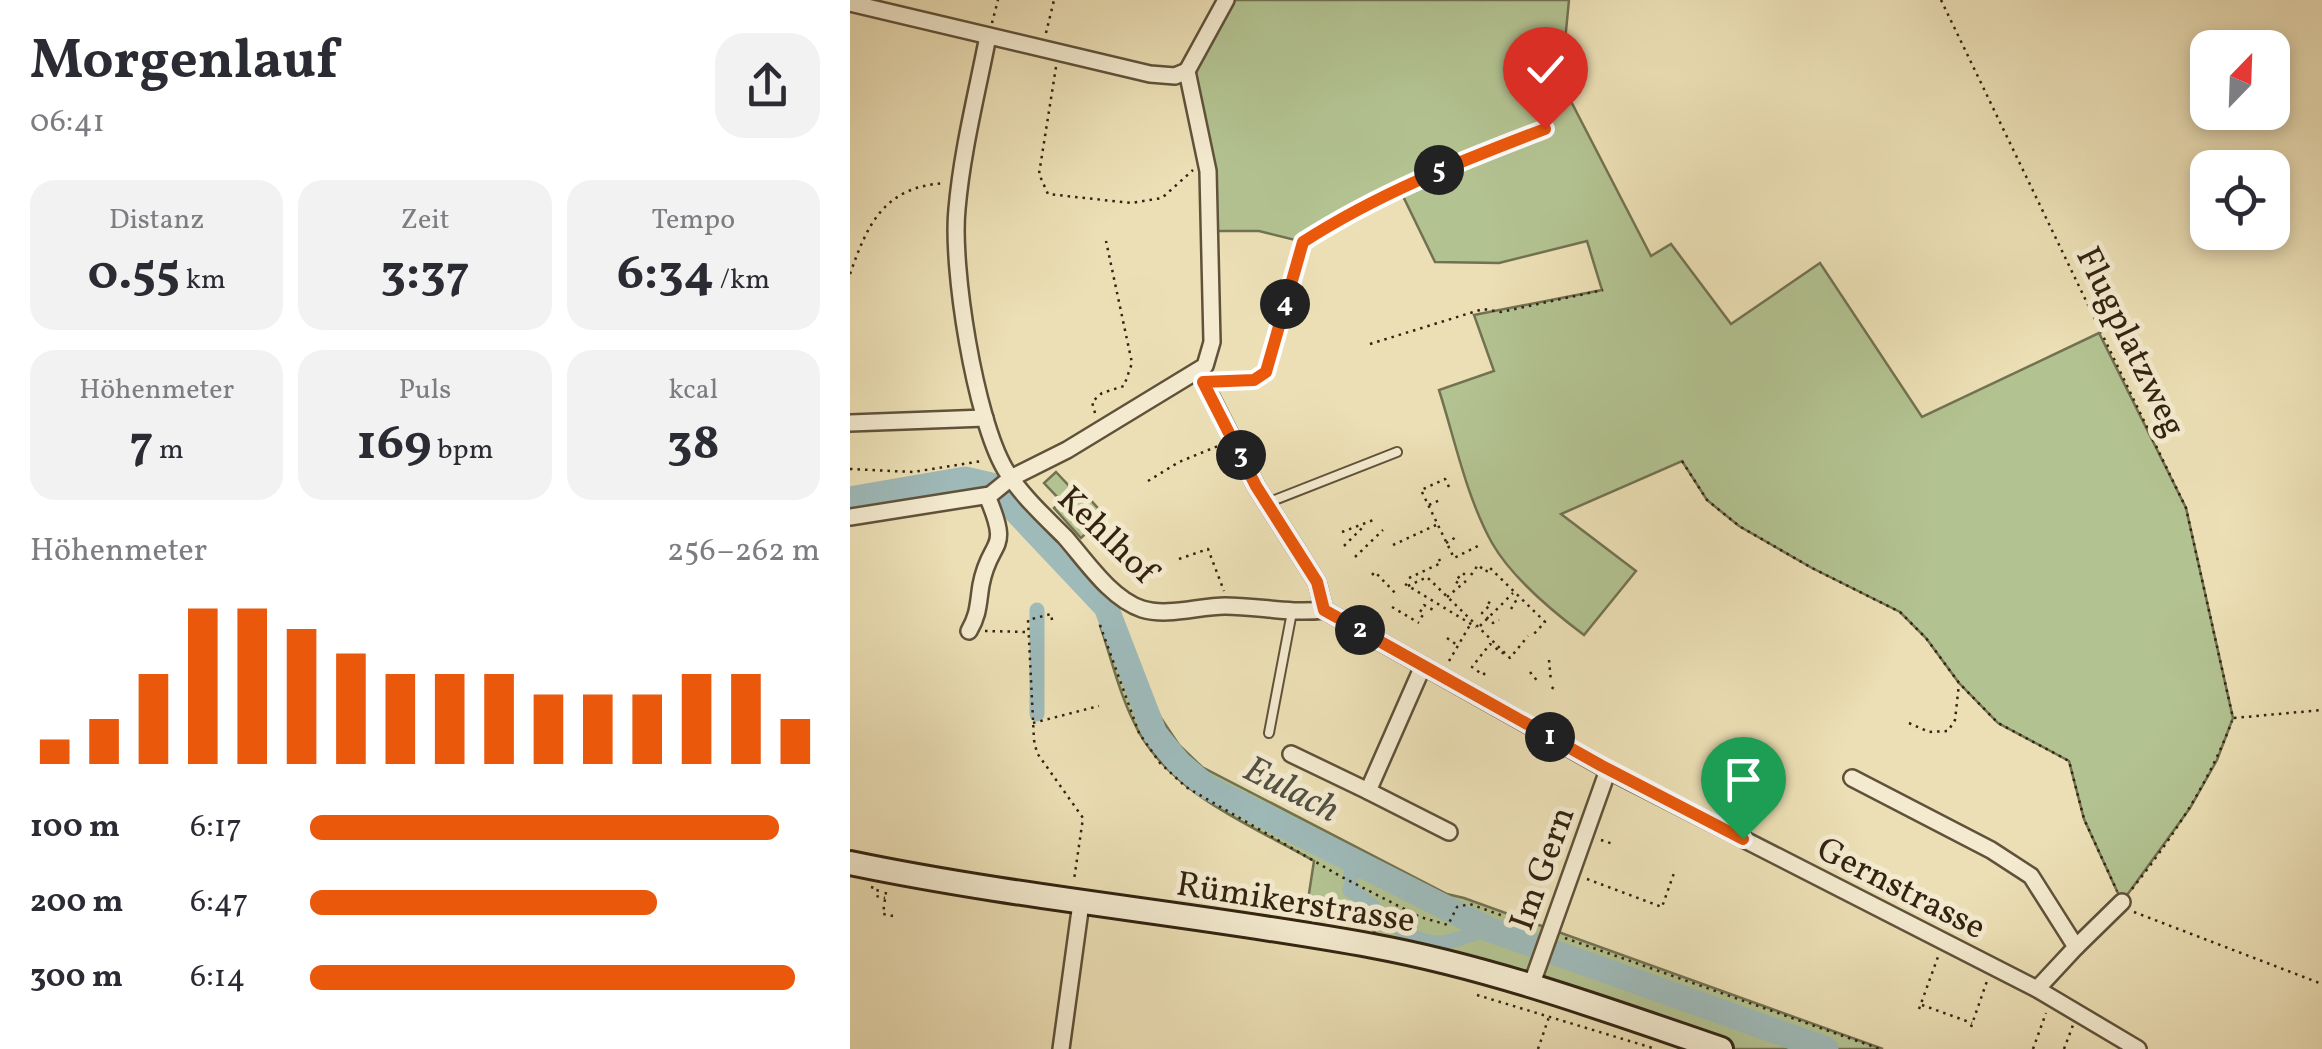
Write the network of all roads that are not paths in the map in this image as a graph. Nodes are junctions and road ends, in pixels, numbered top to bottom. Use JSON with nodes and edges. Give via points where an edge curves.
{"nodes":[{"id":1,"x":1226,"y":0,"type":"edge"},
{"id":2,"x":850,"y":3,"type":"edge"},
{"id":3,"x":988,"y":36,"type":"junction"},
{"id":4,"x":1187,"y":71,"type":"junction"},
{"id":5,"x":1303,"y":242,"type":"road end"},
{"id":6,"x":1201,"y":377,"type":"junction"},
{"id":7,"x":985,"y":418,"type":"junction"},
{"id":8,"x":850,"y":423,"type":"edge"},
{"id":9,"x":1397,"y":452,"type":"dead end"},
{"id":10,"x":999,"y":488,"type":"junction"},
{"id":11,"x":1267,"y":503,"type":"junction"},
{"id":12,"x":850,"y":517,"type":"edge"},
{"id":13,"x":1324,"y":610,"type":"junction"},
{"id":14,"x":1292,"y":612,"type":"junction"},
{"id":15,"x":969,"y":630,"type":"road end"},
{"id":16,"x":1423,"y":666,"type":"junction"},
{"id":17,"x":1270,"y":733,"type":"dead end"},
{"id":18,"x":1292,"y":754,"type":"dead end"},
{"id":19,"x":1608,"y":770,"type":"junction"},
{"id":20,"x":1852,"y":778,"type":"dead end"},
{"id":21,"x":1368,"y":791,"type":"junction"},
{"id":22,"x":1449,"y":832,"type":"dead end"},
{"id":23,"x":850,"y":863,"type":"edge"},
{"id":24,"x":1077,"y":898,"type":"junction"},
{"id":25,"x":2122,"y":902,"type":"road end"},
{"id":26,"x":2076,"y":947,"type":"junction"},
{"id":27,"x":1531,"y":986,"type":"junction"},
{"id":28,"x":2036,"y":990,"type":"junction"},
{"id":29,"x":1061,"y":1049,"type":"edge"},
{"id":30,"x":1721,"y":1049,"type":"edge"},
{"id":31,"x":2138,"y":1049,"type":"edge"}],
"edges":[{"from":1,"to":4,"type":"street"},
{"from":2,"to":3,"type":"street"},
{"from":3,"to":4,"type":"street","via":[[1163,76]]},
{"from":3,"to":7,"type":"street","via":[[956,224],[971,360]]},
{"from":4,"to":6,"type":"street","via":[[1208,170],[1212,342]]},
{"from":5,"to":6,"type":"lane","via":[[1266,372],[1254,380]]},
{"from":6,"to":10,"type":"street"},
{"from":6,"to":11,"type":"street"},
{"from":7,"to":8,"type":"street"},
{"from":7,"to":10,"type":"street","via":[[1000,459]]},
{"from":9,"to":11,"type":"lane"},
{"from":10,"to":12,"type":"street"},
{"from":10,"to":14,"type":"street","name":"Kehlhof","via":[[1132,605],[1161,612],[1230,606]]},
{"from":10,"to":15,"type":"street","via":[[1000,539]]},
{"from":11,"to":13,"type":"street","via":[[1317,582]]},
{"from":13,"to":14,"type":"street","name":"Kehlhof"},
{"from":13,"to":16,"type":"street","name":"Gernstrasse"},
{"from":14,"to":17,"type":"lane"},
{"from":16,"to":19,"type":"street","name":"Gernstrasse"},
{"from":16,"to":21,"type":"street"},
{"from":18,"to":21,"type":"street"},
{"from":19,"to":27,"type":"street","name":"Im Gern"},
{"from":19,"to":28,"type":"street","name":"Gernstrasse"},
{"from":20,"to":26,"type":"street","via":[[2031,876]]},
{"from":21,"to":22,"type":"street"},
{"from":23,"to":24,"type":"main road","name":"Rümikerstrasse","via":[[952,884]]},
{"from":24,"to":27,"type":"main road","name":"Rümikerstrasse","via":[[1376,947]]},
{"from":24,"to":29,"type":"street"},
{"from":25,"to":26,"type":"street"},
{"from":26,"to":28,"type":"street"},
{"from":27,"to":30,"type":"main road","name":"Rümikerstrasse"},
{"from":28,"to":31,"type":"street","name":"Gernstrasse"}]}
